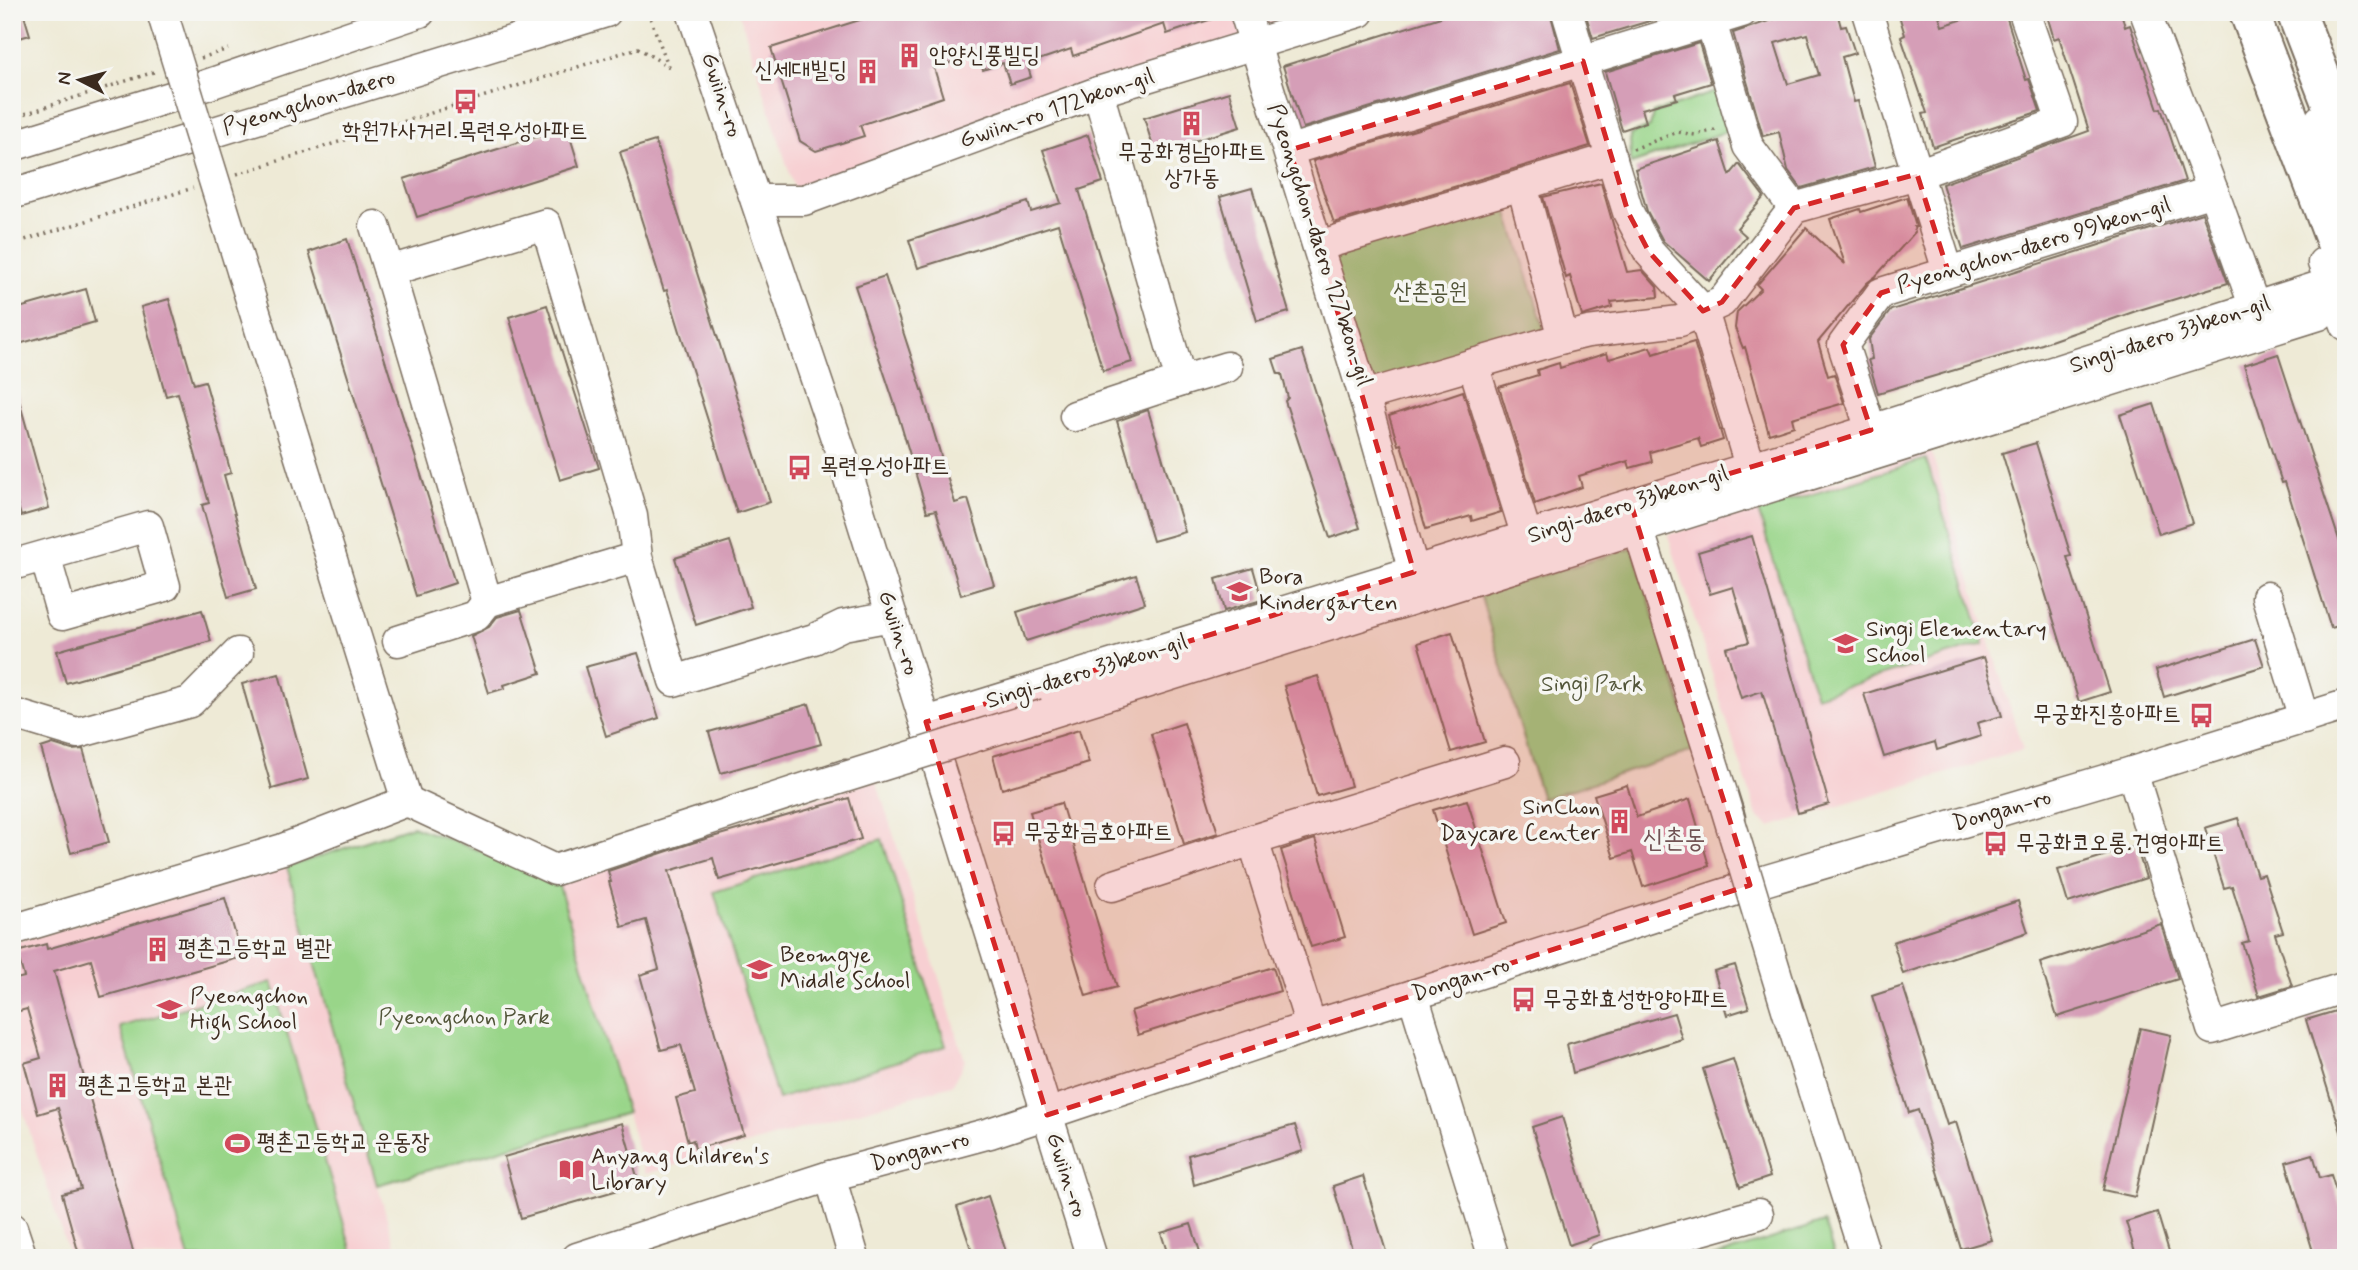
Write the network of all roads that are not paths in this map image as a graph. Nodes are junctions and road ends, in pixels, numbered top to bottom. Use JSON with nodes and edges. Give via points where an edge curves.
{"nodes":[{"id":1,"x":162,"y":12,"type":"edge"},
{"id":2,"x":420,"y":12,"type":"edge"},
{"id":3,"x":606,"y":12,"type":"edge"},
{"id":4,"x":692,"y":12,"type":"edge"},
{"id":5,"x":1245,"y":12,"type":"edge"},
{"id":6,"x":1359,"y":12,"type":"edge"},
{"id":7,"x":1567,"y":12,"type":"edge"},
{"id":8,"x":1742,"y":12,"type":"edge"},
{"id":9,"x":1867,"y":12,"type":"edge"},
{"id":10,"x":2024,"y":12,"type":"edge"},
{"id":11,"x":2145,"y":12,"type":"edge"},
{"id":12,"x":2247,"y":12,"type":"edge"},
{"id":13,"x":2277,"y":12,"type":"edge"},
{"id":14,"x":2295,"y":12,"type":"edge"},
{"id":15,"x":2314,"y":12,"type":"edge"},
{"id":16,"x":1711,"y":22,"type":"junction"},
{"id":17,"x":1255,"y":45,"type":"junction"},
{"id":18,"x":1583,"y":61,"type":"junction"},
{"id":19,"x":1098,"y":92,"type":"junction"},
{"id":20,"x":2346,"y":93,"type":"edge"},
{"id":21,"x":2346,"y":142,"type":"edge"},
{"id":22,"x":12,"y":146,"type":"edge"},
{"id":23,"x":1290,"y":150,"type":"junction"},
{"id":24,"x":1612,"y":158,"type":"junction"},
{"id":25,"x":1917,"y":174,"type":"junction"},
{"id":26,"x":1521,"y":185,"type":"junction"},
{"id":27,"x":2346,"y":185,"type":"edge"},
{"id":28,"x":2213,"y":191,"type":"junction"},
{"id":29,"x":12,"y":194,"type":"edge"},
{"id":30,"x":755,"y":200,"type":"junction"},
{"id":31,"x":1794,"y":208,"type":"junction"},
{"id":32,"x":375,"y":226,"type":"dead end"},
{"id":33,"x":1318,"y":246,"type":"junction"},
{"id":34,"x":389,"y":271,"type":"junction"},
{"id":35,"x":1948,"y":271,"type":"junction"},
{"id":36,"x":2338,"y":276,"type":"edge"},
{"id":37,"x":2255,"y":308,"type":"junction"},
{"id":38,"x":1703,"y":312,"type":"junction"},
{"id":39,"x":2332,"y":320,"type":"edge"},
{"id":40,"x":1563,"y":338,"type":"junction"},
{"id":41,"x":1473,"y":364,"type":"junction"},
{"id":42,"x":1227,"y":367,"type":"dead end"},
{"id":43,"x":1181,"y":381,"type":"junction"},
{"id":44,"x":1364,"y":396,"type":"junction"},
{"id":45,"x":1075,"y":416,"type":"dead end"},
{"id":46,"x":1871,"y":430,"type":"junction"},
{"id":47,"x":1749,"y":466,"type":"junction"},
{"id":48,"x":1635,"y":516,"type":"junction"},
{"id":49,"x":1527,"y":537,"type":"junction"},
{"id":50,"x":46,"y":555,"type":"dead end"},
{"id":51,"x":637,"y":557,"type":"junction"},
{"id":52,"x":12,"y":565,"type":"edge"},
{"id":53,"x":1414,"y":572,"type":"junction"},
{"id":54,"x":2267,"y":597,"type":"dead end"},
{"id":55,"x":487,"y":602,"type":"junction"},
{"id":56,"x":892,"y":615,"type":"junction"},
{"id":57,"x":398,"y":641,"type":"dead end"},
{"id":58,"x":238,"y":653,"type":"dead end"},
{"id":59,"x":2346,"y":705,"type":"edge"},
{"id":60,"x":13,"y":712,"type":"edge"},
{"id":61,"x":1046,"y":714,"type":"junction"},
{"id":62,"x":2304,"y":719,"type":"junction"},
{"id":63,"x":926,"y":722,"type":"junction"},
{"id":64,"x":974,"y":737,"type":"dead end"},
{"id":65,"x":885,"y":759,"type":"dead end"},
{"id":66,"x":1504,"y":762,"type":"dead end"},
{"id":67,"x":2132,"y":772,"type":"junction"},
{"id":68,"x":824,"y":784,"type":"junction"},
{"id":69,"x":1722,"y":795,"type":"junction"},
{"id":70,"x":407,"y":802,"type":"junction"},
{"id":71,"x":1253,"y":840,"type":"junction"},
{"id":72,"x":1744,"y":858,"type":"dead end"},
{"id":73,"x":1112,"y":887,"type":"dead end"},
{"id":74,"x":1760,"y":923,"type":"dead end"},
{"id":75,"x":12,"y":930,"type":"edge"},
{"id":76,"x":2346,"y":987,"type":"edge"},
{"id":77,"x":1413,"y":995,"type":"junction"},
{"id":78,"x":1789,"y":1016,"type":"junction"},
{"id":79,"x":1311,"y":1026,"type":"junction"},
{"id":80,"x":1047,"y":1115,"type":"junction"},
{"id":81,"x":830,"y":1176,"type":"junction"},
{"id":82,"x":1758,"y":1214,"type":"dead end"},
{"id":83,"x":12,"y":1228,"type":"edge"},
{"id":84,"x":22,"y":1258,"type":"edge"},
{"id":85,"x":577,"y":1258,"type":"edge"},
{"id":86,"x":854,"y":1258,"type":"edge"},
{"id":87,"x":1092,"y":1258,"type":"edge"},
{"id":88,"x":1493,"y":1258,"type":"edge"},
{"id":89,"x":1601,"y":1258,"type":"edge"},
{"id":90,"x":1866,"y":1258,"type":"edge"}],
"edges":[{"from":1,"to":70,"type":"street","bridge":true},
{"from":2,"to":22,"type":"street","name":"Pyeongchon-daero"},
{"from":3,"to":29,"type":"street","name":"Pyeongchon-daero"},
{"from":4,"to":30,"type":"street","name":"Gwiin-ro"},
{"from":5,"to":17,"type":"street","name":"Pyeongchon-daero 127beon-gil"},
{"from":6,"to":17,"type":"street","name":"Gwiin-ro 172beon-gil"},
{"from":7,"to":18,"type":"street"},
{"from":8,"to":16,"type":"street"},
{"from":9,"to":25,"type":"street"},
{"from":10,"to":25,"type":"street","via":[[2062,122]]},
{"from":11,"to":28,"type":"street"},
{"from":12,"to":36,"type":"street"},
{"from":12,"to":36,"type":"highway","via":[[2308,173]]},
{"from":13,"to":27,"type":"street"},
{"from":14,"to":21,"type":"highway"},
{"from":15,"to":20,"type":"street"},
{"from":16,"to":18,"type":"street"},
{"from":16,"to":31,"type":"street","via":[[1748,146]]},
{"from":17,"to":19,"type":"street","name":"Gwiin-ro 172beon-gil"},
{"from":17,"to":23,"type":"street","name":"Pyeongchon-daero 127beon-gil"},
{"from":18,"to":23,"type":"street"},
{"from":18,"to":24,"type":"street"},
{"from":19,"to":30,"type":"street","name":"Gwiin-ro 172beon-gil","via":[[804,201]]},
{"from":19,"to":43,"type":"street"},
{"from":23,"to":33,"type":"street","name":"Pyeongchon-daero 127beon-gil"},
{"from":24,"to":26,"type":"street"},
{"from":24,"to":38,"type":"street","via":[[1628,212],[1649,252]]},
{"from":25,"to":31,"type":"street"},
{"from":25,"to":35,"type":"street"},
{"from":26,"to":33,"type":"street"},
{"from":26,"to":40,"type":"street"},
{"from":28,"to":35,"type":"street","name":"Pyeongchon-daero 99beon-gil"},
{"from":28,"to":37,"type":"street"},
{"from":30,"to":56,"type":"street","name":"Gwiin-ro"},
{"from":31,"to":38,"type":"street","name":"Pyeongchon-daero 127beon-gil","via":[[1722,302]]},
{"from":32,"to":34,"type":"street"},
{"from":33,"to":44,"type":"street","name":"Pyeongchon-daero 127beon-gil"},
{"from":34,"to":51,"type":"street","via":[[546,224],[632,516]]},
{"from":34,"to":55,"type":"street"},
{"from":35,"to":46,"type":"street","name":"Pyeongchon-daero 99beon-gil","via":[[1881,293],[1843,345]]},
{"from":36,"to":37,"type":"street","name":"Singi-daero 33beon-gil"},
{"from":36,"to":39,"type":"street"},
{"from":37,"to":46,"type":"street","name":"Singi-daero 33beon-gil"},
{"from":38,"to":40,"type":"street","name":"Pyeongchon-daero 127beon-gil","via":[[1680,321]]},
{"from":38,"to":47,"type":"street"},
{"from":39,"to":48,"type":"street"},
{"from":40,"to":41,"type":"street","name":"Pyeongchon-daero 127beon-gil"},
{"from":41,"to":44,"type":"street","name":"Pyeongchon-daero 127beon-gil"},
{"from":41,"to":49,"type":"street"},
{"from":42,"to":43,"type":"street"},
{"from":43,"to":45,"type":"street"},
{"from":44,"to":53,"type":"street"},
{"from":46,"to":47,"type":"street","name":"Singi-daero 33beon-gil"},
{"from":47,"to":48,"type":"street","name":"Singi-daero 33beon-gil"},
{"from":48,"to":49,"type":"street","name":"Singi-daero 33beon-gil"},
{"from":48,"to":61,"type":"street"},
{"from":48,"to":69,"type":"street"},
{"from":49,"to":53,"type":"street","name":"Singi-daero 33beon-gil"},
{"from":50,"to":52,"type":"street"},
{"from":51,"to":55,"type":"street"},
{"from":51,"to":56,"type":"street","via":[[674,681],[814,639],[843,625]]},
{"from":53,"to":63,"type":"street","name":"Singi-daero 33beon-gil"},
{"from":54,"to":62,"type":"street"},
{"from":55,"to":57,"type":"street","via":[[476,616]]},
{"from":56,"to":63,"type":"street","name":"Gwiin-ro"},
{"from":58,"to":60,"type":"street","via":[[190,702],[89,730],[77,733]]},
{"from":59,"to":62,"type":"street","name":"Dongan-ro"},
{"from":61,"to":64,"type":"street"},
{"from":61,"to":68,"type":"street","bridge":true},
{"from":62,"to":67,"type":"street","name":"Dongan-ro"},
{"from":63,"to":80,"type":"street","name":"Gwiin-ro"},
{"from":65,"to":68,"type":"street"},
{"from":66,"to":71,"type":"street"},
{"from":67,"to":76,"type":"street","via":[[2212,1030]]},
{"from":67,"to":77,"type":"street","name":"Dongan-ro","via":[[1764,881]]},
{"from":68,"to":70,"type":"street","via":[[555,870]]},
{"from":69,"to":72,"type":"street"},
{"from":69,"to":78,"type":"street","bridge":true},
{"from":70,"to":75,"type":"street","via":[[283,849]]},
{"from":71,"to":73,"type":"street"},
{"from":71,"to":79,"type":"street"},
{"from":74,"to":78,"type":"street"},
{"from":77,"to":79,"type":"street","name":"Dongan-ro"},
{"from":77,"to":88,"type":"street"},
{"from":78,"to":90,"type":"street"},
{"from":79,"to":80,"type":"street","name":"Dongan-ro"},
{"from":80,"to":81,"type":"street","name":"Dongan-ro"},
{"from":80,"to":87,"type":"street","name":"Gwiin-ro"},
{"from":81,"to":85,"type":"street","name":"Dongan-ro"},
{"from":81,"to":86,"type":"street"},
{"from":82,"to":89,"type":"street"},
{"from":83,"to":84,"type":"street"}]}
